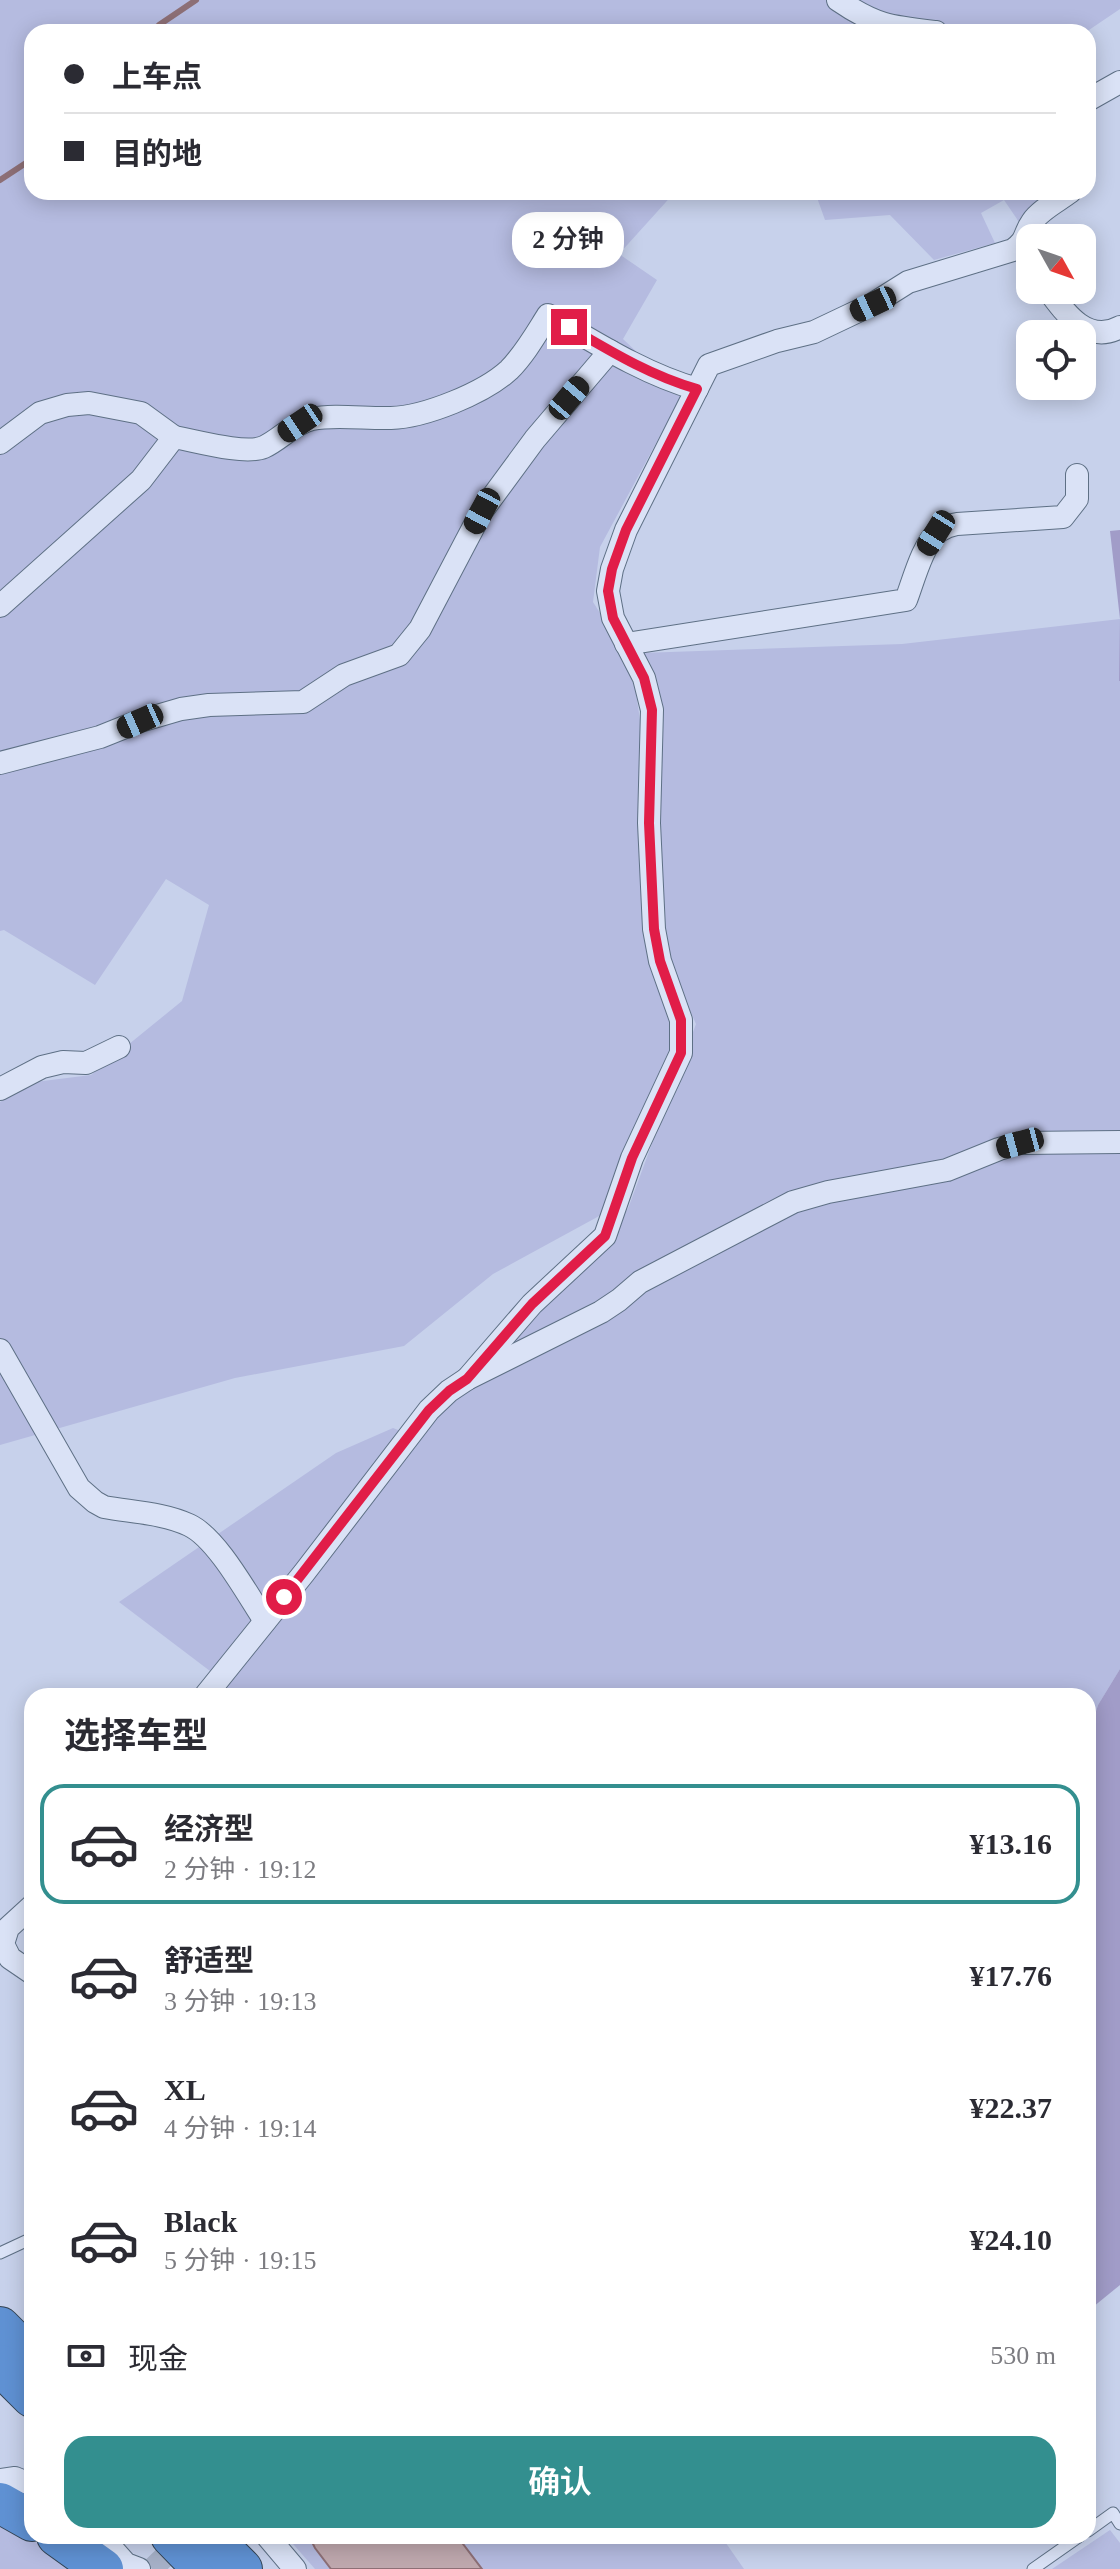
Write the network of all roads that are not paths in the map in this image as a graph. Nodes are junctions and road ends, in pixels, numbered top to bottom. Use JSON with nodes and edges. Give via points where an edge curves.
{"nodes":[{"id":1,"x":838,"y":0,"type":"edge"},
{"id":2,"x":882,"y":24,"type":"edge"},
{"id":3,"x":1120,"y":82,"type":"edge"},
{"id":4,"x":1096,"y":94,"type":"edge"},
{"id":5,"x":1059,"y":200,"type":"edge"},
{"id":6,"x":1030,"y":224,"type":"edge"},
{"id":7,"x":1016,"y":258,"type":"edge"},
{"id":8,"x":1059,"y":304,"type":"edge"},
{"id":9,"x":1120,"y":327,"type":"edge"},
{"id":10,"x":610,"y":351,"type":"junction"},
{"id":11,"x":697,"y":389,"type":"junction"},
{"id":12,"x":174,"y":437,"type":"junction"},
{"id":13,"x":0,"y":443,"type":"edge"},
{"id":14,"x":1077,"y":475,"type":"dead end"},
{"id":15,"x":0,"y":606,"type":"edge"},
{"id":16,"x":626,"y":644,"type":"junction"},
{"id":17,"x":0,"y":763,"type":"edge"},
{"id":18,"x":119,"y":1047,"type":"dead end"},
{"id":19,"x":0,"y":1089,"type":"edge"},
{"id":20,"x":1120,"y":1142,"type":"edge"},
{"id":21,"x":0,"y":1350,"type":"edge"},
{"id":22,"x":467,"y":1379,"type":"junction"},
{"id":23,"x":265,"y":1621,"type":"junction"},
{"id":24,"x":211,"y":1688,"type":"edge"},
{"id":25,"x":24,"y":1913,"type":"edge"},
{"id":26,"x":24,"y":1967,"type":"edge"},
{"id":27,"x":24,"y":2242,"type":"edge"},
{"id":28,"x":0,"y":2253,"type":"edge"},
{"id":29,"x":0,"y":2327,"type":"edge"},
{"id":30,"x":24,"y":2351,"type":"edge"},
{"id":31,"x":0,"y":2365,"type":"edge"},
{"id":32,"x":24,"y":2389,"type":"edge"},
{"id":33,"x":0,"y":2480,"type":"edge"},
{"id":34,"x":24,"y":2482,"type":"edge"},
{"id":35,"x":0,"y":2503,"type":"edge"},
{"id":36,"x":24,"y":2516,"type":"edge"},
{"id":37,"x":1120,"y":2524,"type":"edge"},
{"id":38,"x":1096,"y":2525,"type":"edge"},
{"id":39,"x":68,"y":2544,"type":"edge"},
{"id":40,"x":108,"y":2544,"type":"edge"},
{"id":41,"x":179,"y":2544,"type":"edge"},
{"id":42,"x":217,"y":2544,"type":"edge"},
{"id":43,"x":274,"y":2544,"type":"edge"},
{"id":44,"x":1069,"y":2544,"type":"edge"},
{"id":45,"x":103,"y":2569,"type":"edge"},
{"id":46,"x":139,"y":2569,"type":"edge"},
{"id":47,"x":203,"y":2569,"type":"edge"},
{"id":48,"x":242,"y":2569,"type":"edge"},
{"id":49,"x":295,"y":2569,"type":"edge"},
{"id":50,"x":1033,"y":2569,"type":"edge"}],
"edges":[{"from":1,"to":2,"type":"street"},
{"from":3,"to":4,"type":"street"},
{"from":5,"to":6,"type":"street"},
{"from":7,"to":11,"type":"street","via":[[908,282],[814,332],[709,365]]},
{"from":8,"to":9,"type":"street","via":[[1084,328],[1105,332]]},
{"from":10,"to":11,"type":"street"},
{"from":10,"to":12,"type":"street","via":[[548,315],[509,369],[438,409],[394,418],[313,418],[254,450]]},
{"from":10,"to":17,"type":"street","via":[[482,511],[420,629],[399,655],[344,675],[303,702],[181,709]]},
{"from":11,"to":16,"type":"street","via":[[612,569],[610,607]]},
{"from":12,"to":13,"type":"street","via":[[141,413],[89,403],[40,413]]},
{"from":12,"to":15,"type":"street","via":[[141,480]]},
{"from":14,"to":16,"type":"street","via":[[1077,499],[1063,517],[957,524],[936,533],[906,600]]},
{"from":16,"to":22,"type":"street","via":[[644,678],[652,710],[649,823],[654,929],[681,1020],[681,1053],[632,1158],[605,1236],[532,1304]]},
{"from":18,"to":19,"type":"street","via":[[86,1063],[42,1067]]},
{"from":20,"to":22,"type":"street","via":[[1020,1143],[947,1170],[793,1202],[640,1282],[601,1312]]},
{"from":21,"to":23,"type":"street","via":[[79,1488],[104,1507],[181,1521],[201,1532]]},
{"from":22,"to":23,"type":"street","via":[[429,1410]]},
{"from":23,"to":24,"type":"street"},
{"from":25,"to":26,"type":"street","via":[[8,1928],[3,1944]]},
{"from":27,"to":28,"type":"lane"},
{"from":29,"to":30,"type":"highway"},
{"from":31,"to":32,"type":"highway"},
{"from":33,"to":34,"type":"street"},
{"from":35,"to":36,"type":"highway"},
{"from":37,"to":38,"type":"lane","via":[[1113,2513]]},
{"from":39,"to":45,"type":"highway"},
{"from":40,"to":46,"type":"street","via":[[126,2564]]},
{"from":41,"to":47,"type":"highway"},
{"from":42,"to":48,"type":"highway"},
{"from":43,"to":49,"type":"street"},
{"from":44,"to":50,"type":"lane"}]}
